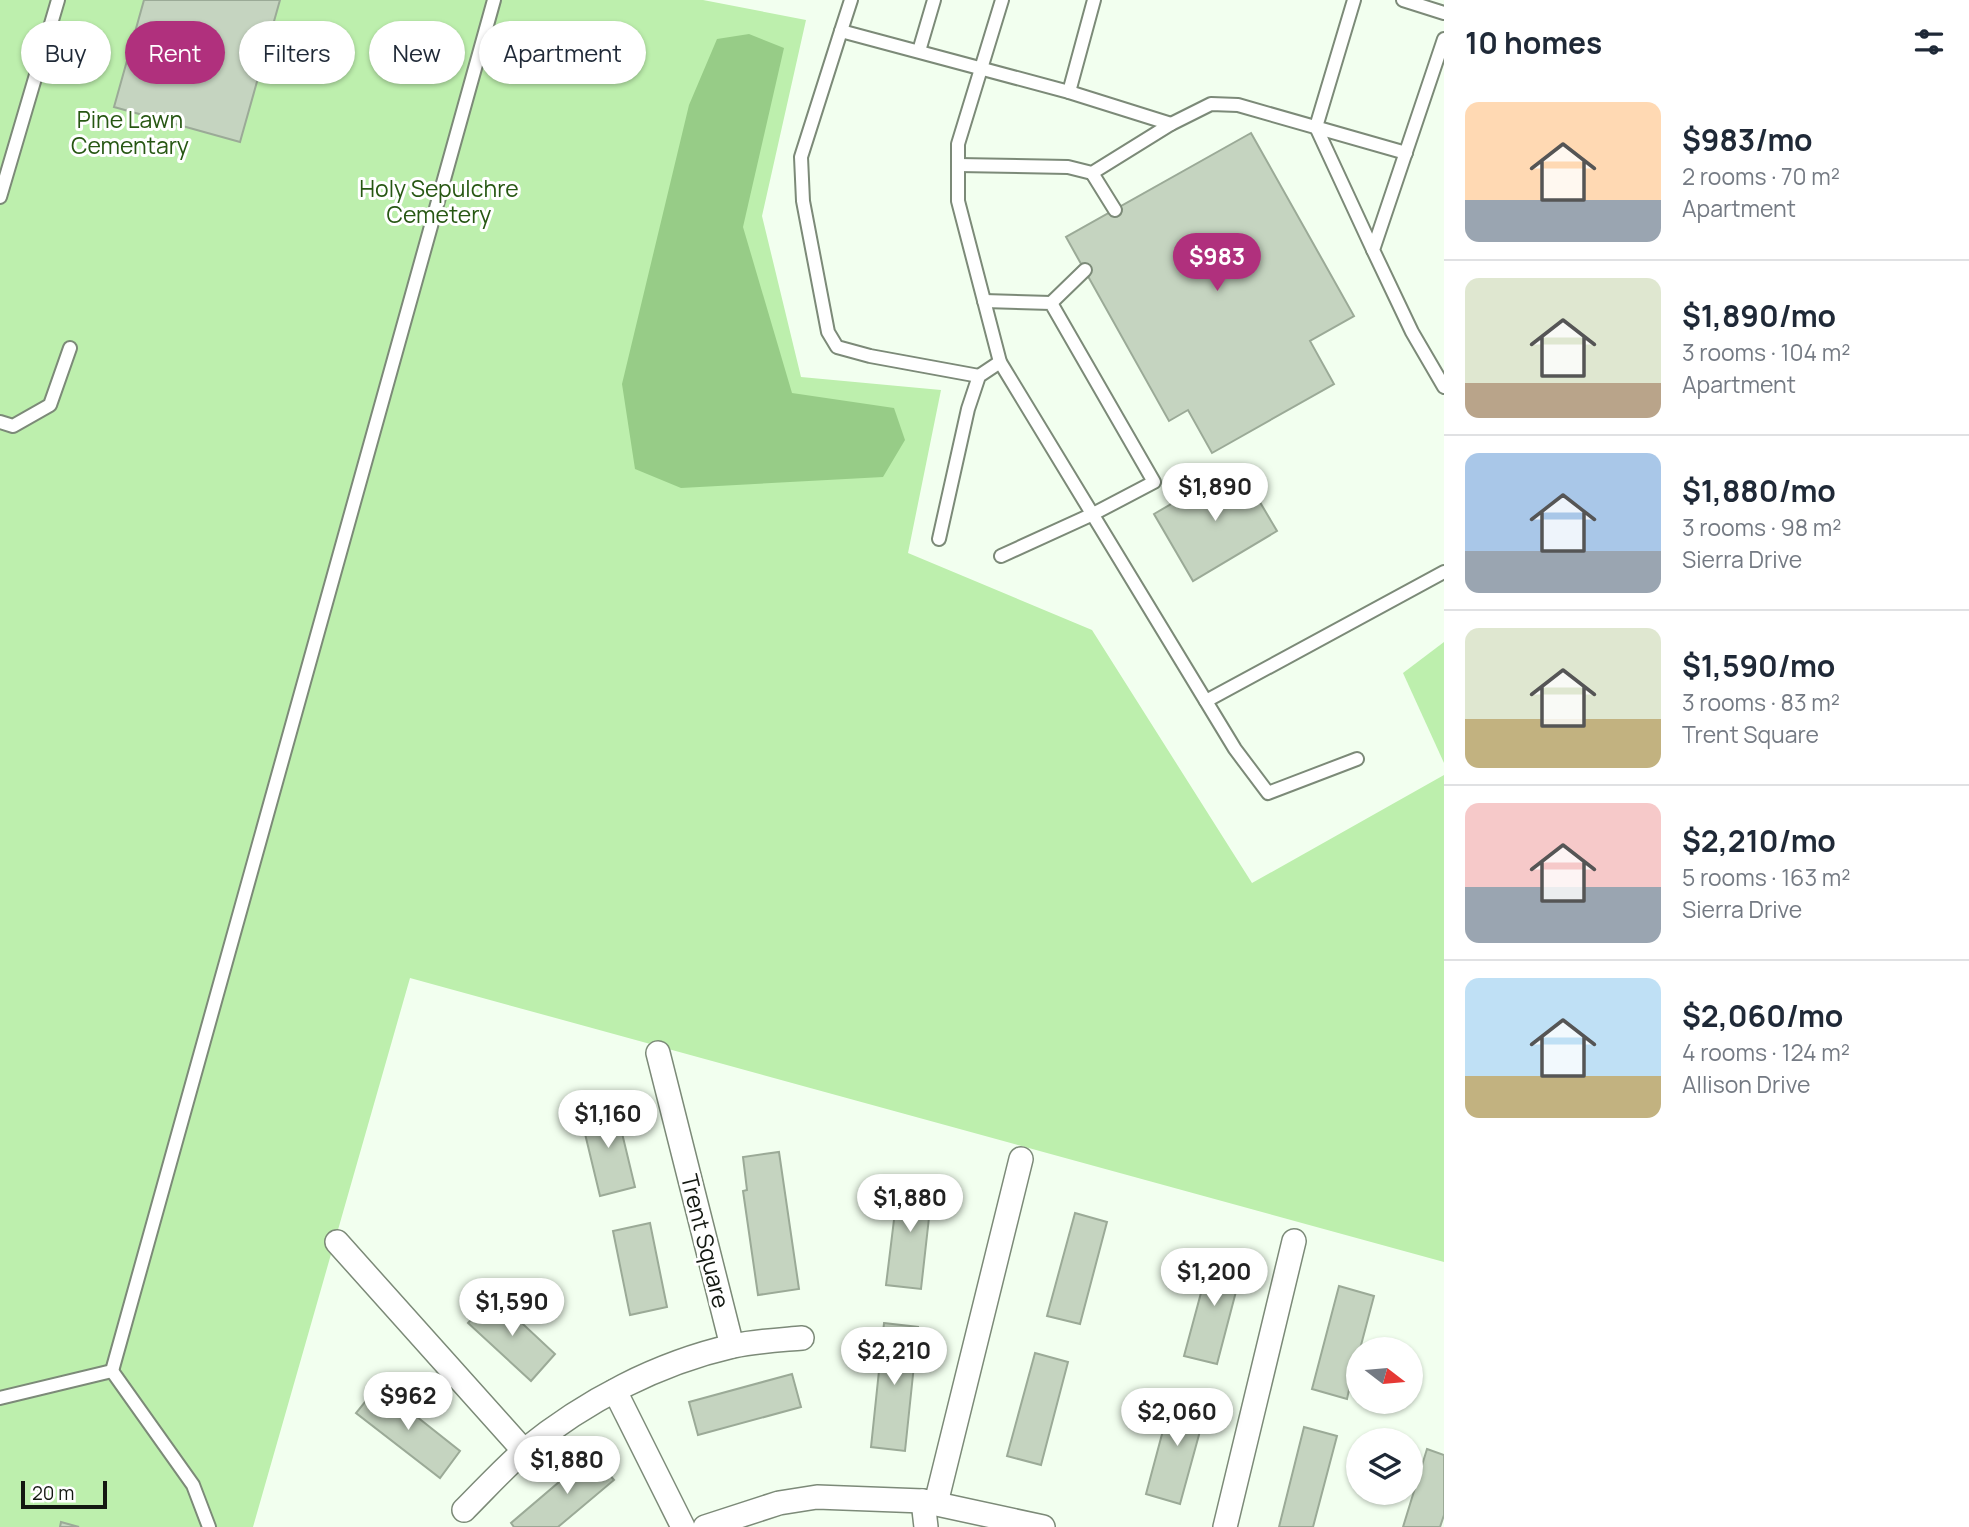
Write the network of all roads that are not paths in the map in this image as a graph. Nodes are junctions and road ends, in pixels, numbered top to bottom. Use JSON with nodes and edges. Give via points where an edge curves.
{"nodes":[{"id":1,"x":58,"y":0,"type":"edge"},
{"id":2,"x":494,"y":0,"type":"edge"},
{"id":3,"x":850,"y":0,"type":"edge"},
{"id":4,"x":934,"y":0,"type":"edge"},
{"id":5,"x":1002,"y":0,"type":"edge"},
{"id":6,"x":1094,"y":0,"type":"edge"},
{"id":7,"x":1354,"y":0,"type":"edge"},
{"id":8,"x":1403,"y":0,"type":"edge"},
{"id":9,"x":1444,"y":13,"type":"edge"},
{"id":10,"x":841,"y":30,"type":"junction"},
{"id":11,"x":1444,"y":39,"type":"edge"},
{"id":12,"x":919,"y":51,"type":"junction"},
{"id":13,"x":981,"y":67,"type":"junction"},
{"id":14,"x":1069,"y":92,"type":"junction"},
{"id":15,"x":1171,"y":124,"type":"junction"},
{"id":16,"x":1316,"y":127,"type":"junction"},
{"id":17,"x":1406,"y":153,"type":"junction"},
{"id":18,"x":958,"y":165,"type":"junction"},
{"id":19,"x":1092,"y":173,"type":"junction"},
{"id":20,"x":0,"y":197,"type":"edge"},
{"id":21,"x":1115,"y":209,"type":"dead end"},
{"id":22,"x":1373,"y":250,"type":"junction"},
{"id":23,"x":1084,"y":270,"type":"dead end"},
{"id":24,"x":984,"y":301,"type":"junction"},
{"id":25,"x":1051,"y":303,"type":"junction"},
{"id":26,"x":70,"y":348,"type":"dead end"},
{"id":27,"x":1000,"y":362,"type":"junction"},
{"id":28,"x":979,"y":376,"type":"junction"},
{"id":29,"x":1444,"y":387,"type":"edge"},
{"id":30,"x":0,"y":422,"type":"edge"},
{"id":31,"x":1093,"y":514,"type":"junction"},
{"id":32,"x":940,"y":539,"type":"dead end"},
{"id":33,"x":1001,"y":556,"type":"dead end"},
{"id":34,"x":1444,"y":572,"type":"edge"},
{"id":35,"x":1206,"y":701,"type":"junction"},
{"id":36,"x":1357,"y":759,"type":"dead end"},
{"id":37,"x":658,"y":1054,"type":"dead end"},
{"id":38,"x":1021,"y":1159,"type":"dead end"},
{"id":39,"x":1294,"y":1241,"type":"dead end"},
{"id":40,"x":337,"y":1242,"type":"dead end"},
{"id":41,"x":802,"y":1338,"type":"dead end"},
{"id":42,"x":732,"y":1346,"type":"junction"},
{"id":43,"x":112,"y":1371,"type":"junction"},
{"id":44,"x":615,"y":1391,"type":"junction"},
{"id":45,"x":0,"y":1398,"type":"edge"},
{"id":46,"x":524,"y":1451,"type":"junction"},
{"id":47,"x":929,"y":1502,"type":"junction"},
{"id":48,"x":464,"y":1510,"type":"dead end"},
{"id":49,"x":209,"y":1527,"type":"edge"},
{"id":50,"x":684,"y":1527,"type":"edge"},
{"id":51,"x":705,"y":1527,"type":"edge"},
{"id":52,"x":926,"y":1527,"type":"edge"},
{"id":53,"x":1043,"y":1527,"type":"edge"},
{"id":54,"x":1225,"y":1527,"type":"edge"}],
"edges":[{"from":1,"to":20,"type":"lane"},
{"from":2,"to":43,"type":"lane"},
{"from":3,"to":10,"type":"lane"},
{"from":4,"to":12,"type":"lane"},
{"from":5,"to":13,"type":"lane"},
{"from":6,"to":14,"type":"lane"},
{"from":7,"to":16,"type":"lane"},
{"from":8,"to":9,"type":"lane"},
{"from":10,"to":12,"type":"lane"},
{"from":10,"to":28,"type":"lane","via":[[802,157],[803,201],[828,332],[837,347]]},
{"from":11,"to":17,"type":"lane"},
{"from":12,"to":13,"type":"lane"},
{"from":13,"to":14,"type":"lane"},
{"from":13,"to":18,"type":"lane","via":[[958,144]]},
{"from":14,"to":15,"type":"lane"},
{"from":15,"to":16,"type":"lane","via":[[1211,104],[1238,105]]},
{"from":15,"to":19,"type":"lane"},
{"from":16,"to":17,"type":"lane"},
{"from":16,"to":22,"type":"lane"},
{"from":17,"to":22,"type":"lane"},
{"from":18,"to":19,"type":"lane","via":[[1068,167]]},
{"from":18,"to":24,"type":"lane","via":[[958,201]]},
{"from":19,"to":21,"type":"lane"},
{"from":22,"to":29,"type":"lane"},
{"from":23,"to":25,"type":"lane"},
{"from":24,"to":25,"type":"lane"},
{"from":24,"to":27,"type":"lane"},
{"from":25,"to":31,"type":"lane","via":[[1154,482]]},
{"from":26,"to":30,"type":"lane","via":[[50,405],[13,426]]},
{"from":27,"to":28,"type":"lane"},
{"from":27,"to":31,"type":"lane"},
{"from":28,"to":32,"type":"lane"},
{"from":31,"to":33,"type":"lane"},
{"from":31,"to":35,"type":"lane"},
{"from":34,"to":35,"type":"lane"},
{"from":35,"to":36,"type":"lane","via":[[1268,793]]},
{"from":37,"to":42,"type":"street","name":"Trent Square"},
{"from":38,"to":47,"type":"street"},
{"from":39,"to":54,"type":"street"},
{"from":40,"to":46,"type":"street"},
{"from":41,"to":42,"type":"street"},
{"from":42,"to":44,"type":"street","via":[[679,1362]]},
{"from":43,"to":45,"type":"lane"},
{"from":43,"to":49,"type":"lane","via":[[193,1485]]},
{"from":44,"to":46,"type":"street"},
{"from":44,"to":50,"type":"street"},
{"from":46,"to":48,"type":"street"},
{"from":47,"to":51,"type":"street","via":[[817,1497],[779,1503]]},
{"from":47,"to":52,"type":"street"},
{"from":47,"to":53,"type":"street"}]}
